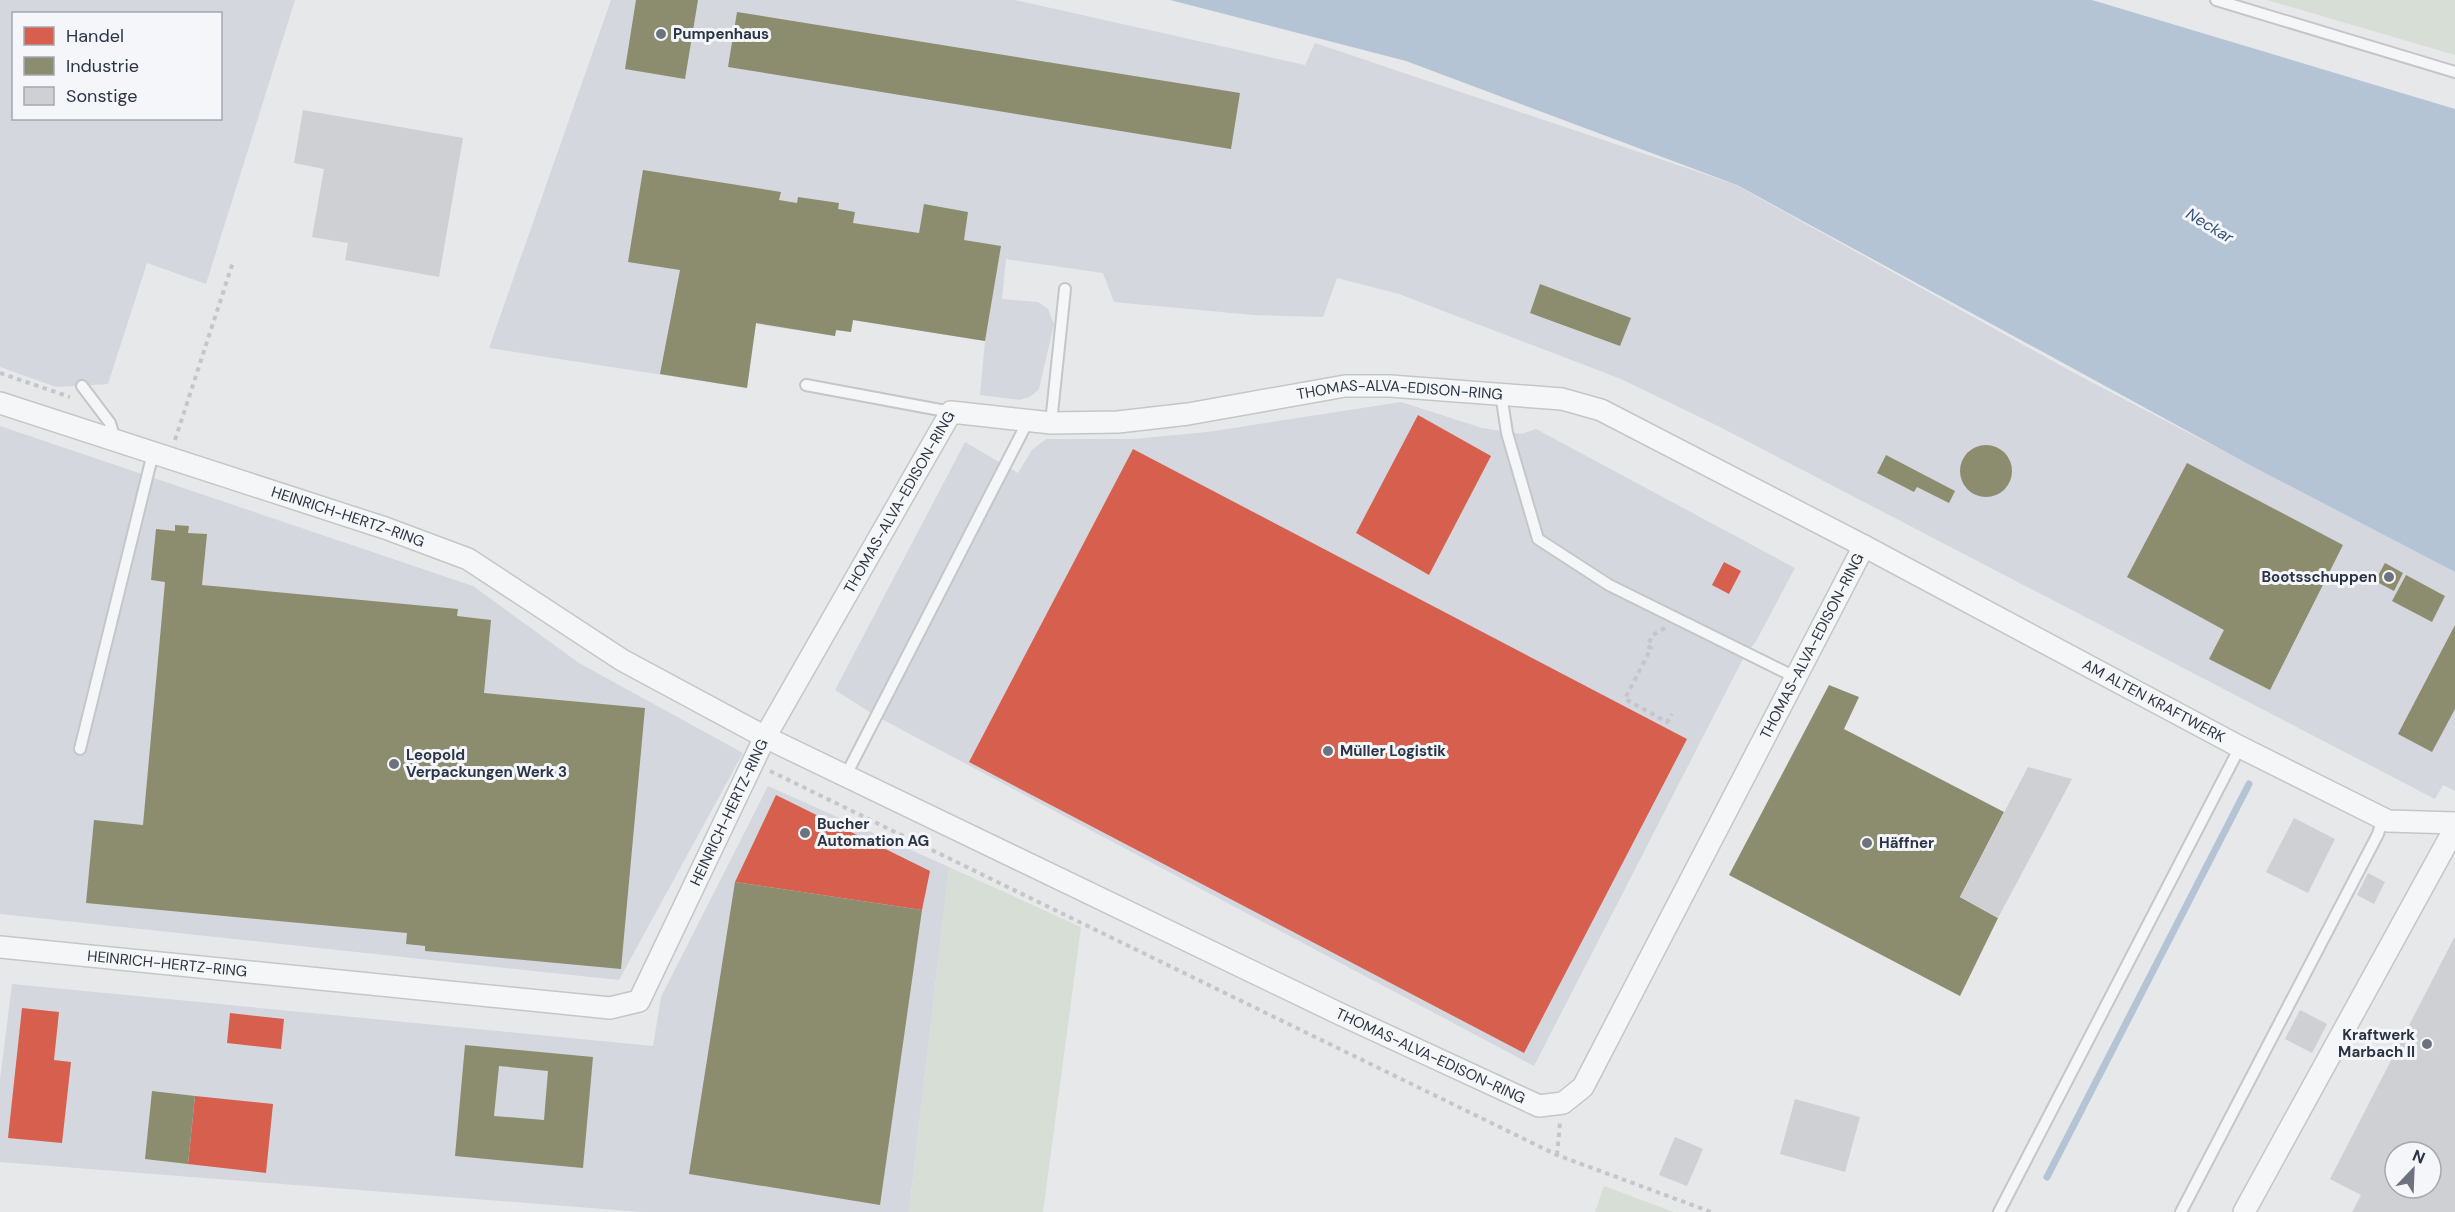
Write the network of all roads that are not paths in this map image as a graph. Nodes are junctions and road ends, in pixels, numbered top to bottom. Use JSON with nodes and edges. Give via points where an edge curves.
{"nodes":[{"id":1,"x":2216,"y":0,"type":"edge"},
{"id":2,"x":2455,"y":72,"type":"edge"},
{"id":3,"x":1065,"y":289,"type":"dead end"},
{"id":4,"x":806,"y":385,"type":"dead end"},
{"id":5,"x":82,"y":386,"type":"dead end"},
{"id":6,"x":1501,"y":394,"type":"junction"},
{"id":7,"x":0,"y":403,"type":"edge"},
{"id":8,"x":951,"y":412,"type":"junction"},
{"id":9,"x":1028,"y":421,"type":"junction"},
{"id":10,"x":1051,"y":423,"type":"junction"},
{"id":11,"x":115,"y":440,"type":"junction"},
{"id":12,"x":161,"y":455,"type":"junction"},
{"id":13,"x":1864,"y":546,"type":"junction"},
{"id":14,"x":1797,"y":678,"type":"junction"},
{"id":15,"x":765,"y":737,"type":"junction"},
{"id":16,"x":2240,"y":747,"type":"junction"},
{"id":17,"x":80,"y":749,"type":"dead end"},
{"id":18,"x":846,"y":775,"type":"junction"},
{"id":19,"x":2384,"y":818,"type":"junction"},
{"id":20,"x":2455,"y":826,"type":"edge"},
{"id":21,"x":0,"y":947,"type":"edge"},
{"id":22,"x":1999,"y":1212,"type":"edge"},
{"id":23,"x":2181,"y":1212,"type":"edge"},
{"id":24,"x":2244,"y":1212,"type":"edge"}],
"edges":[{"from":1,"to":2,"type":"lane"},
{"from":3,"to":10,"type":"lane"},
{"from":4,"to":8,"type":"lane"},
{"from":5,"to":11,"type":"lane","via":[[110,423]]},
{"from":6,"to":10,"type":"street","name":"THOMAS-ALVA-EDISON-RING","via":[[1345,386],[1188,414],[1118,422]]},
{"from":6,"to":13,"type":"street","name":"THOMAS-ALVA-EDISON-RING","via":[[1562,399],[1601,410]]},
{"from":6,"to":14,"type":"lane","via":[[1507,433],[1538,540],[1609,585]]},
{"from":7,"to":11,"type":"street","name":"HEINRICH-HERTZ-RING"},
{"from":8,"to":9,"type":"street","name":"THOMAS-ALVA-EDISON-RING"},
{"from":8,"to":15,"type":"street","name":"THOMAS-ALVA-EDISON-RING"},
{"from":9,"to":10,"type":"street","name":"THOMAS-ALVA-EDISON-RING"},
{"from":9,"to":18,"type":"lane"},
{"from":11,"to":12,"type":"street","name":"HEINRICH-HERTZ-RING"},
{"from":12,"to":15,"type":"street","name":"HEINRICH-HERTZ-RING","via":[[468,559],[622,660]]},
{"from":12,"to":17,"type":"lane"},
{"from":13,"to":14,"type":"street","name":"THOMAS-ALVA-EDISON-RING"},
{"from":13,"to":16,"type":"street","name":"AM ALTEN KRAFTWERK"},
{"from":14,"to":18,"type":"street","name":"THOMAS-ALVA-EDISON-RING","via":[[1583,1087],[1563,1103],[1539,1107]]},
{"from":15,"to":18,"type":"street","name":"THOMAS-ALVA-EDISON-RING"},
{"from":15,"to":21,"type":"street","name":"HEINRICH-HERTZ-RING","via":[[639,1001],[610,1008]]},
{"from":16,"to":19,"type":"street","name":"AM ALTEN KRAFTWERK"},
{"from":16,"to":22,"type":"lane"},
{"from":19,"to":20,"type":"street","name":"AM ALTEN KRAFTWERK"},
{"from":19,"to":23,"type":"lane"},
{"from":20,"to":24,"type":"street"}]}
